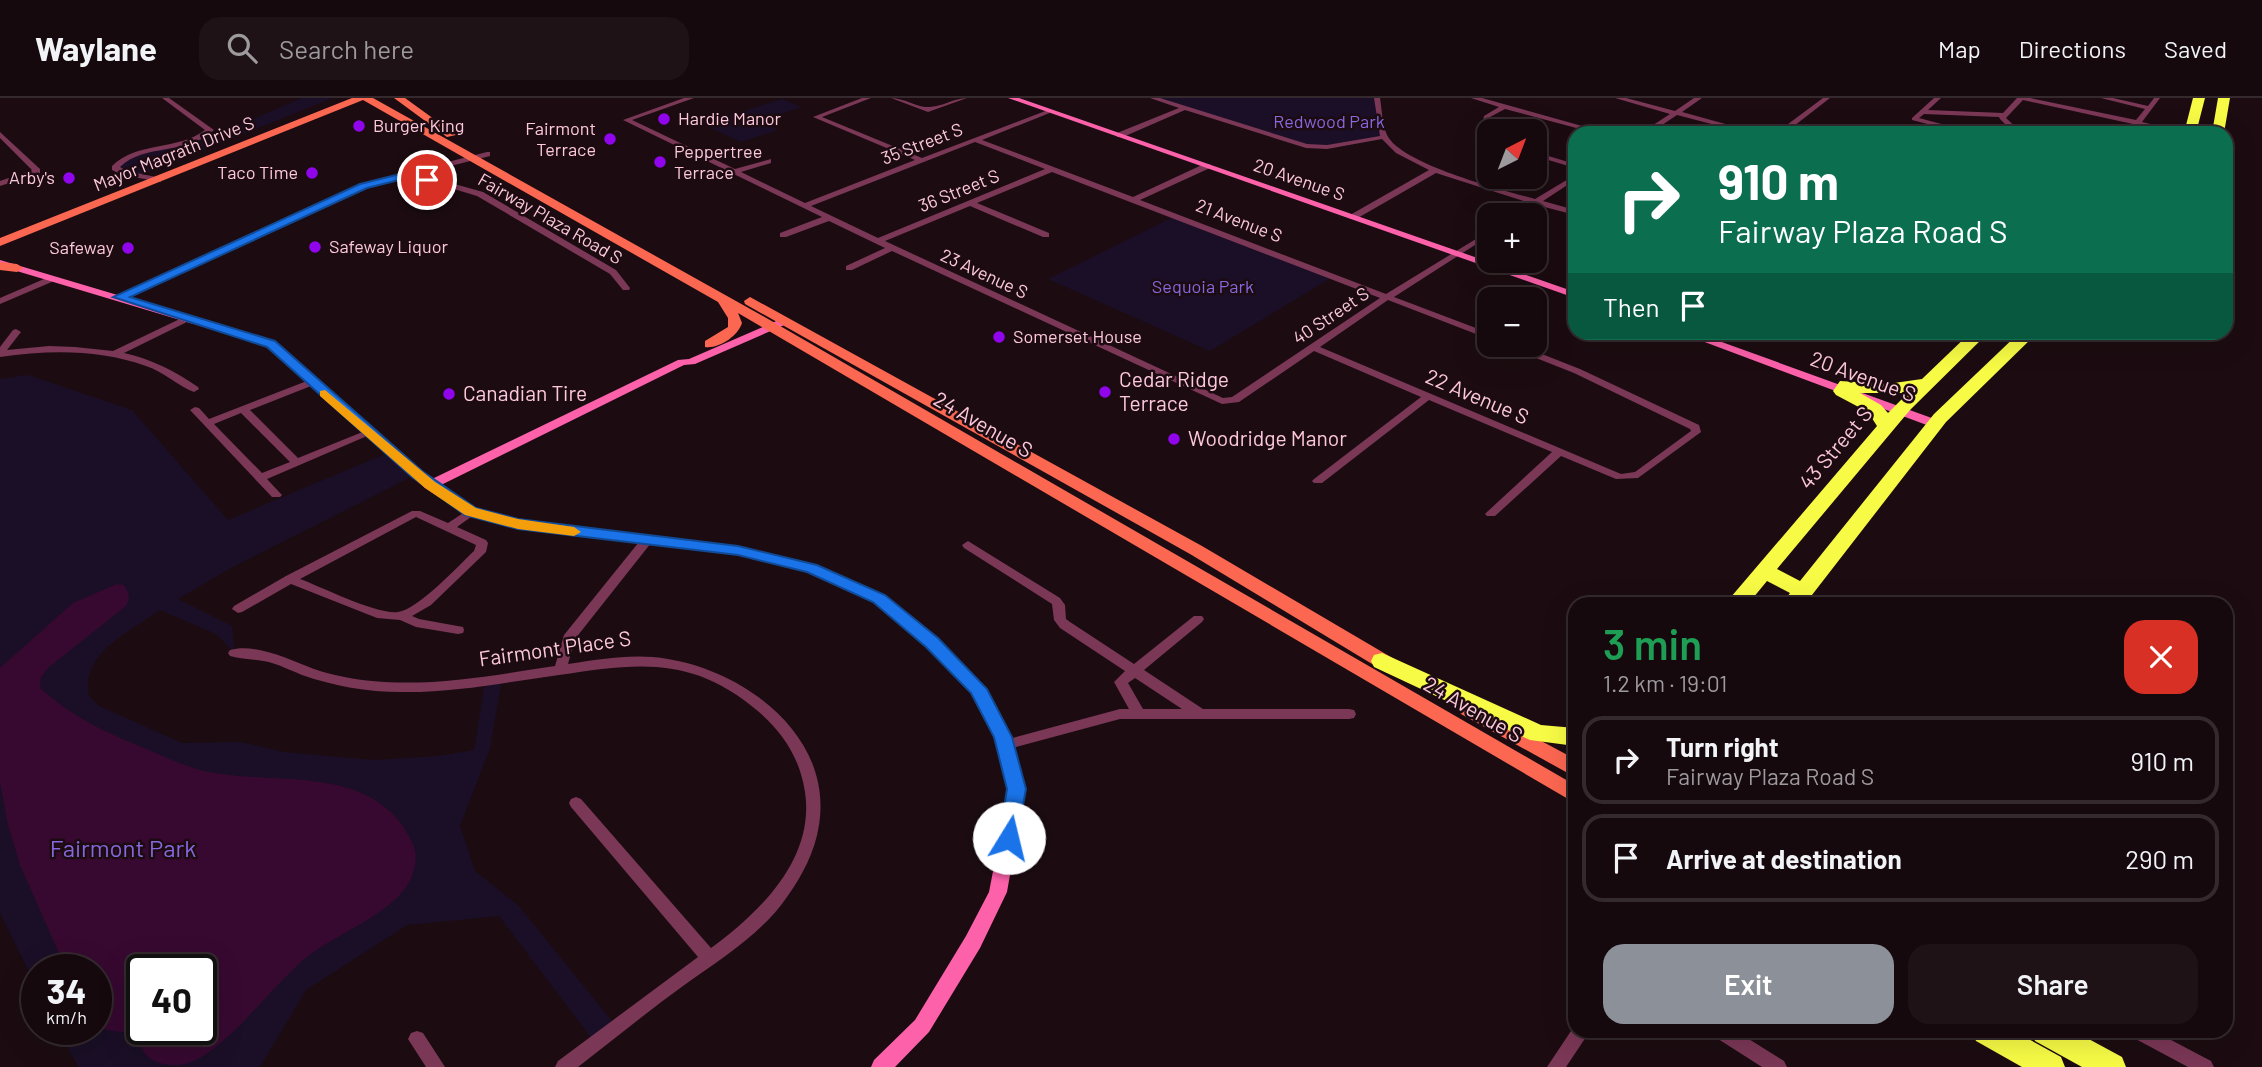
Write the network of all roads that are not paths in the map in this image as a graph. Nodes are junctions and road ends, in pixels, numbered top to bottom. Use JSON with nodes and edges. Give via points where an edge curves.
{"nodes":[{"id":1,"x":165,"y":98,"type":"edge"},
{"id":2,"x":332,"y":98,"type":"edge"},
{"id":3,"x":339,"y":98,"type":"edge"},
{"id":4,"x":349,"y":98,"type":"edge"},
{"id":5,"x":363,"y":98,"type":"edge"},
{"id":6,"x":386,"y":98,"type":"edge"},
{"id":7,"x":399,"y":98,"type":"edge"},
{"id":8,"x":691,"y":98,"type":"edge"},
{"id":9,"x":868,"y":98,"type":"edge"},
{"id":10,"x":894,"y":98,"type":"edge"},
{"id":11,"x":964,"y":98,"type":"edge"},
{"id":12,"x":1012,"y":98,"type":"edge"},
{"id":13,"x":1153,"y":98,"type":"edge"},
{"id":14,"x":1377,"y":98,"type":"edge"},
{"id":15,"x":1474,"y":98,"type":"edge"},
{"id":16,"x":1618,"y":98,"type":"edge"},
{"id":17,"x":1699,"y":98,"type":"edge"},
{"id":18,"x":1826,"y":98,"type":"edge"},
{"id":19,"x":1938,"y":98,"type":"edge"},
{"id":20,"x":2021,"y":98,"type":"edge"},
{"id":21,"x":2104,"y":98,"type":"edge"},
{"id":22,"x":2157,"y":98,"type":"edge"},
{"id":23,"x":2199,"y":98,"type":"edge"},
{"id":24,"x":2224,"y":98,"type":"edge"},
{"id":25,"x":1505,"y":106,"type":"junction"},
{"id":26,"x":1185,"y":108,"type":"junction"},
{"id":27,"x":2149,"y":108,"type":"junction"},
{"id":28,"x":1050,"y":111,"type":"junction"},
{"id":29,"x":1923,"y":112,"type":"junction"},
{"id":30,"x":1675,"y":113,"type":"junction"},
{"id":31,"x":2005,"y":115,"type":"junction"},
{"id":32,"x":398,"y":116,"type":"junction"},
{"id":33,"x":1488,"y":119,"type":"edge"},
{"id":34,"x":626,"y":120,"type":"joint"},
{"id":35,"x":2138,"y":123,"type":"junction"},
{"id":36,"x":274,"y":124,"type":"junction"},
{"id":37,"x":1578,"y":126,"type":"edge"},
{"id":38,"x":1656,"y":126,"type":"edge"},
{"id":39,"x":1726,"y":126,"type":"edge"},
{"id":40,"x":1789,"y":126,"type":"edge"},
{"id":41,"x":1942,"y":126,"type":"edge"},
{"id":42,"x":2011,"y":126,"type":"edge"},
{"id":43,"x":2136,"y":126,"type":"edge"},
{"id":44,"x":2153,"y":126,"type":"edge"},
{"id":45,"x":2190,"y":126,"type":"edge"},
{"id":46,"x":2219,"y":126,"type":"edge"},
{"id":47,"x":287,"y":128,"type":"junction"},
{"id":48,"x":0,"y":134,"type":"edge"},
{"id":49,"x":452,"y":135,"type":"junction"},
{"id":50,"x":1120,"y":135,"type":"junction"},
{"id":51,"x":1384,"y":136,"type":"junction"},
{"id":52,"x":976,"y":140,"type":"junction"},
{"id":53,"x":224,"y":153,"type":"junction"},
{"id":54,"x":487,"y":154,"type":"junction"},
{"id":55,"x":471,"y":158,"type":"junction"},
{"id":56,"x":1547,"y":158,"type":"edge"},
{"id":57,"x":920,"y":160,"type":"junction"},
{"id":58,"x":768,"y":161,"type":"dead end"},
{"id":59,"x":1568,"y":164,"type":"edge"},
{"id":60,"x":1207,"y":166,"type":"junction"},
{"id":61,"x":1052,"y":169,"type":"junction"},
{"id":62,"x":1435,"y":170,"type":"junction"},
{"id":63,"x":733,"y":172,"type":"junction"},
{"id":64,"x":412,"y":174,"type":"junction"},
{"id":65,"x":141,"y":176,"type":"junction"},
{"id":66,"x":158,"y":180,"type":"junction"},
{"id":67,"x":1568,"y":181,"type":"edge"},
{"id":68,"x":0,"y":184,"type":"edge"},
{"id":69,"x":1133,"y":200,"type":"junction"},
{"id":70,"x":1537,"y":201,"type":"junction"},
{"id":71,"x":76,"y":202,"type":"junction"},
{"id":72,"x":970,"y":203,"type":"junction"},
{"id":73,"x":1534,"y":203,"type":"edge"},
{"id":74,"x":92,"y":206,"type":"junction"},
{"id":75,"x":804,"y":206,"type":"junction"},
{"id":76,"x":1568,"y":211,"type":"edge"},
{"id":77,"x":1353,"y":217,"type":"junction"},
{"id":78,"x":828,"y":218,"type":"junction"},
{"id":79,"x":0,"y":232,"type":"edge"},
{"id":80,"x":1046,"y":234,"type":"dead end"},
{"id":81,"x":783,"y":235,"type":"dead end"},
{"id":82,"x":1477,"y":241,"type":"edge"},
{"id":83,"x":0,"y":242,"type":"edge"},
{"id":84,"x":878,"y":242,"type":"junction"},
{"id":85,"x":892,"y":248,"type":"junction"},
{"id":86,"x":1458,"y":254,"type":"junction"},
{"id":87,"x":0,"y":264,"type":"edge"},
{"id":88,"x":17,"y":268,"type":"joint"},
{"id":89,"x":849,"y":268,"type":"dead end"},
{"id":90,"x":51,"y":279,"type":"junction"},
{"id":91,"x":626,"y":288,"type":"dead end"},
{"id":92,"x":1568,"y":293,"type":"edge"},
{"id":93,"x":715,"y":295,"type":"junction"},
{"id":94,"x":119,"y":297,"type":"junction"},
{"id":95,"x":1387,"y":297,"type":"junction"},
{"id":96,"x":0,"y":302,"type":"edge"},
{"id":97,"x":186,"y":319,"type":"junction"},
{"id":98,"x":773,"y":321,"type":"junction"},
{"id":99,"x":1477,"y":331,"type":"edge"},
{"id":100,"x":16,"y":332,"type":"dead end"},
{"id":101,"x":1705,"y":340,"type":"edge"},
{"id":102,"x":1973,"y":340,"type":"edge"},
{"id":103,"x":2022,"y":340,"type":"edge"},
{"id":104,"x":710,"y":344,"type":"junction"},
{"id":105,"x":1312,"y":347,"type":"junction"},
{"id":106,"x":0,"y":354,"type":"edge"},
{"id":107,"x":113,"y":355,"type":"junction"},
{"id":108,"x":1541,"y":357,"type":"edge"},
{"id":109,"x":682,"y":362,"type":"junction"},
{"id":110,"x":312,"y":382,"type":"junction"},
{"id":111,"x":1929,"y":382,"type":"junction"},
{"id":112,"x":1842,"y":387,"type":"junction"},
{"id":113,"x":194,"y":389,"type":"dead end"},
{"id":114,"x":1427,"y":397,"type":"junction"},
{"id":115,"x":1222,"y":401,"type":"joint"},
{"id":116,"x":1902,"y":408,"type":"junction"},
{"id":117,"x":243,"y":409,"type":"junction"},
{"id":118,"x":195,"y":410,"type":"dead end"},
{"id":119,"x":1938,"y":421,"type":"junction"},
{"id":120,"x":207,"y":423,"type":"junction"},
{"id":121,"x":1886,"y":426,"type":"junction"},
{"id":122,"x":369,"y":433,"type":"junction"},
{"id":123,"x":1559,"y":452,"type":"junction"},
{"id":124,"x":297,"y":463,"type":"junction"},
{"id":125,"x":260,"y":478,"type":"junction"},
{"id":126,"x":1318,"y":481,"type":"dead end"},
{"id":127,"x":430,"y":485,"type":"junction"},
{"id":128,"x":276,"y":495,"type":"dead end"},
{"id":129,"x":471,"y":512,"type":"junction"},
{"id":130,"x":1491,"y":514,"type":"dead end"},
{"id":131,"x":449,"y":528,"type":"junction"},
{"id":132,"x":648,"y":540,"type":"junction"},
{"id":133,"x":968,"y":545,"type":"dead end"},
{"id":134,"x":1765,"y":571,"type":"junction"},
{"id":135,"x":290,"y":579,"type":"junction"},
{"id":136,"x":1742,"y":597,"type":"edge"},
{"id":137,"x":1793,"y":597,"type":"edge"},
{"id":138,"x":1798,"y":597,"type":"edge"},
{"id":139,"x":238,"y":609,"type":"dead end"},
{"id":140,"x":402,"y":616,"type":"junction"},
{"id":141,"x":1198,"y":618,"type":"dead end"},
{"id":142,"x":458,"y":630,"type":"dead end"},
{"id":143,"x":235,"y":653,"type":"dead end"},
{"id":144,"x":1382,"y":662,"type":"junction"},
{"id":145,"x":560,"y":670,"type":"junction"},
{"id":146,"x":1133,"y":670,"type":"junction"},
{"id":147,"x":1349,"y":714,"type":"dead end"},
{"id":148,"x":1139,"y":715,"type":"junction"},
{"id":149,"x":1201,"y":715,"type":"junction"},
{"id":150,"x":1568,"y":736,"type":"edge"},
{"id":151,"x":1005,"y":745,"type":"junction"},
{"id":152,"x":1568,"y":765,"type":"edge"},
{"id":153,"x":1568,"y":791,"type":"edge"},
{"id":154,"x":576,"y":803,"type":"dead end"},
{"id":155,"x":709,"y":957,"type":"junction"},
{"id":156,"x":1576,"y":1038,"type":"edge"},
{"id":157,"x":1732,"y":1038,"type":"edge"},
{"id":158,"x":1999,"y":1038,"type":"edge"},
{"id":159,"x":2059,"y":1038,"type":"edge"},
{"id":160,"x":2151,"y":1038,"type":"edge"},
{"id":161,"x":417,"y":1039,"type":"dead end"},
{"id":162,"x":436,"y":1067,"type":"edge"},
{"id":163,"x":564,"y":1067,"type":"edge"},
{"id":164,"x":881,"y":1067,"type":"edge"},
{"id":165,"x":1556,"y":1067,"type":"edge"},
{"id":166,"x":1778,"y":1067,"type":"edge"},
{"id":167,"x":2050,"y":1067,"type":"edge"},
{"id":168,"x":2111,"y":1067,"type":"edge"},
{"id":169,"x":2205,"y":1067,"type":"edge"}],
"edges":[{"from":1,"to":65,"type":"street","via":[[210,130],[175,147],[131,157],[115,167]]},
{"from":2,"to":36,"type":"main road"},
{"from":3,"to":36,"type":"main road","name":"Mayor Magrath Drive S"},
{"from":4,"to":53,"type":"main road"},
{"from":5,"to":32,"type":"main road","name":"24 Avenue S"},
{"from":5,"to":47,"type":"main road","name":"Mayor Magrath Drive S"},
{"from":6,"to":49,"type":"main road","name":"24 Avenue S"},
{"from":7,"to":49,"type":"main road"},
{"from":8,"to":34,"type":"street"},
{"from":9,"to":57,"type":"street","via":[[816,117]]},
{"from":10,"to":11,"type":"street","via":[[928,110]]},
{"from":12,"to":28,"type":"street","name":"20 Avenue S"},
{"from":13,"to":26,"type":"street"},
{"from":14,"to":51,"type":"street"},
{"from":15,"to":25,"type":"street"},
{"from":16,"to":30,"type":"street"},
{"from":17,"to":30,"type":"street"},
{"from":18,"to":40,"type":"street"},
{"from":19,"to":29,"type":"street"},
{"from":20,"to":31,"type":"street"},
{"from":20,"to":35,"type":"street"},
{"from":21,"to":27,"type":"street"},
{"from":22,"to":27,"type":"street"},
{"from":23,"to":45,"type":"highway"},
{"from":24,"to":46,"type":"highway"},
{"from":25,"to":33,"type":"street"},
{"from":25,"to":37,"type":"street"},
{"from":26,"to":50,"type":"street"},
{"from":26,"to":51,"type":"street","via":[[1306,146],[1327,147]]},
{"from":27,"to":35,"type":"street"},
{"from":28,"to":50,"type":"street","name":"20 Avenue S"},
{"from":28,"to":52,"type":"street","name":"35 Street S"},
{"from":29,"to":31,"type":"street"},
{"from":29,"to":41,"type":"street","via":[[1914,119]]},
{"from":30,"to":38,"type":"street"},
{"from":30,"to":39,"type":"street"},
{"from":31,"to":42,"type":"street","via":[[2002,118]]},
{"from":32,"to":47,"type":"main road","via":[[354,109]]},
{"from":32,"to":55,"type":"main road","name":"24 Avenue S"},
{"from":34,"to":63,"type":"street","name":"23 Avenue S"},
{"from":35,"to":43,"type":"street"},
{"from":35,"to":44,"type":"street"},
{"from":36,"to":65,"type":"main road","name":"Mayor Magrath Drive S"},
{"from":47,"to":53,"type":"main road","name":"Mayor Magrath Drive S"},
{"from":48,"to":68,"type":"street","via":[[37,170]]},
{"from":49,"to":54,"type":"main road","name":"24 Avenue S"},
{"from":50,"to":60,"type":"street","name":"20 Avenue S"},
{"from":51,"to":62,"type":"street","via":[[1401,153]]},
{"from":52,"to":57,"type":"street","name":"35 Street S"},
{"from":52,"to":61,"type":"street","name":"21 Avenue S"},
{"from":53,"to":66,"type":"main road","name":"Mayor Magrath Drive S"},
{"from":54,"to":55,"type":"street","name":"Fairway Plaza Road S"},
{"from":54,"to":98,"type":"main road","name":"24 Avenue S"},
{"from":55,"to":64,"type":"street","name":"Fairway Plaza Road S"},
{"from":55,"to":93,"type":"main road","name":"24 Avenue S"},
{"from":56,"to":59,"type":"street"},
{"from":57,"to":75,"type":"street","name":"35 Street S"},
{"from":58,"to":63,"type":"street"},
{"from":60,"to":69,"type":"street"},
{"from":60,"to":77,"type":"street","name":"20 Avenue S"},
{"from":61,"to":69,"type":"street","name":"21 Avenue S"},
{"from":61,"to":72,"type":"street","name":"36 Street S"},
{"from":62,"to":70,"type":"street"},
{"from":62,"to":77,"type":"street"},
{"from":63,"to":75,"type":"street","name":"23 Avenue S"},
{"from":64,"to":91,"type":"street","name":"Fairway Plaza Road S","via":[[480,194],[614,272]]},
{"from":64,"to":94,"type":"street","name":"Fairway Plaza Road S","via":[[363,186]]},
{"from":65,"to":66,"type":"street"},
{"from":65,"to":71,"type":"main road","name":"Mayor Magrath Drive S"},
{"from":65,"to":74,"type":"main road"},
{"from":66,"to":74,"type":"main road","name":"Mayor Magrath Drive S"},
{"from":67,"to":70,"type":"street"},
{"from":69,"to":95,"type":"street","name":"21 Avenue S"},
{"from":70,"to":73,"type":"street"},
{"from":70,"to":76,"type":"street"},
{"from":71,"to":79,"type":"main road"},
{"from":71,"to":79,"type":"main road","name":"Mayor Magrath Drive S"},
{"from":72,"to":80,"type":"street"},
{"from":72,"to":84,"type":"street","name":"36 Street S"},
{"from":74,"to":83,"type":"main road","name":"Mayor Magrath Drive S"},
{"from":75,"to":78,"type":"street","name":"23 Avenue S"},
{"from":77,"to":86,"type":"street","name":"20 Avenue S"},
{"from":78,"to":81,"type":"street"},
{"from":78,"to":84,"type":"street","name":"23 Avenue S"},
{"from":82,"to":86,"type":"street","name":"40 Street S"},
{"from":84,"to":85,"type":"street","name":"23 Avenue S"},
{"from":85,"to":89,"type":"street"},
{"from":85,"to":115,"type":"street","name":"23 Avenue S"},
{"from":86,"to":92,"type":"street","name":"20 Avenue S"},
{"from":86,"to":95,"type":"street","name":"40 Street S"},
{"from":87,"to":88,"type":"main road"},
{"from":88,"to":90,"type":"street"},
{"from":90,"to":94,"type":"street"},
{"from":90,"to":96,"type":"street"},
{"from":93,"to":98,"type":"main road","name":"24 Avenue S"},
{"from":93,"to":104,"type":"main road","via":[[736,317],[737,325]]},
{"from":94,"to":97,"type":"street"},
{"from":95,"to":99,"type":"street","name":"21 Avenue S"},
{"from":95,"to":105,"type":"street","name":"40 Street S"},
{"from":97,"to":107,"type":"street"},
{"from":97,"to":110,"type":"street","via":[[271,344]]},
{"from":98,"to":104,"type":"street"},
{"from":98,"to":109,"type":"street","via":[[691,362]]},
{"from":98,"to":144,"type":"main road","name":"24 Avenue S","via":[[1196,550]]},
{"from":98,"to":153,"type":"main road","name":"24 Avenue S"},
{"from":100,"to":106,"type":"street"},
{"from":101,"to":112,"type":"street","name":"20 Avenue S"},
{"from":102,"to":111,"type":"highway","name":"43 Street S"},
{"from":103,"to":119,"type":"highway"},
{"from":104,"to":109,"type":"street","via":[[683,357]]},
{"from":105,"to":114,"type":"street","name":"22 Avenue S"},
{"from":105,"to":115,"type":"street","name":"40 Street S","via":[[1236,400]]},
{"from":106,"to":107,"type":"street","via":[[66,348]]},
{"from":107,"to":113,"type":"street","via":[[174,375]]},
{"from":108,"to":123,"type":"street","name":"22 Avenue S","via":[[1695,427],[1696,432],[1628,478]]},
{"from":109,"to":127,"type":"street"},
{"from":110,"to":117,"type":"street"},
{"from":110,"to":122,"type":"street"},
{"from":111,"to":112,"type":"highway","via":[[1880,391]]},
{"from":111,"to":116,"type":"highway","name":"43 Street S"},
{"from":112,"to":116,"type":"street","name":"20 Avenue S"},
{"from":112,"to":121,"type":"highway","via":[[1884,416]]},
{"from":114,"to":123,"type":"street","name":"22 Avenue S"},
{"from":114,"to":126,"type":"street"},
{"from":116,"to":119,"type":"street","name":"20 Avenue S"},
{"from":116,"to":121,"type":"highway","name":"43 Street S"},
{"from":117,"to":120,"type":"street"},
{"from":117,"to":124,"type":"street"},
{"from":118,"to":120,"type":"street"},
{"from":119,"to":138,"type":"highway"},
{"from":120,"to":125,"type":"street"},
{"from":121,"to":134,"type":"highway","name":"43 Street S"},
{"from":122,"to":124,"type":"street"},
{"from":122,"to":127,"type":"street"},
{"from":123,"to":130,"type":"street"},
{"from":124,"to":125,"type":"street"},
{"from":125,"to":128,"type":"street"},
{"from":127,"to":129,"type":"street"},
{"from":129,"to":131,"type":"street"},
{"from":129,"to":132,"type":"street","via":[[518,524]]},
{"from":131,"to":135,"type":"street","via":[[416,513]]},
{"from":131,"to":140,"type":"street","via":[[482,543],[480,552],[426,602]]},
{"from":132,"to":145,"type":"street","via":[[569,638]]},
{"from":132,"to":151,"type":"street","via":[[738,551],[811,568],[879,599],[978,689]]},
{"from":133,"to":146,"type":"street","via":[[1056,601],[1065,625]]},
{"from":134,"to":136,"type":"highway","name":"43 Street S"},
{"from":134,"to":137,"type":"highway"},
{"from":135,"to":139,"type":"street"},
{"from":135,"to":140,"type":"street","via":[[381,615]]},
{"from":140,"to":142,"type":"street"},
{"from":141,"to":146,"type":"street"},
{"from":143,"to":145,"type":"street","name":"Fairmont Place S","via":[[267,657],[372,686],[450,686]]},
{"from":144,"to":150,"type":"highway","via":[[1517,726],[1538,734]]},
{"from":144,"to":152,"type":"main road","name":"24 Avenue S"},
{"from":145,"to":155,"type":"street","name":"Fairmont Place S","via":[[644,660],[714,675],[766,709],[804,758],[814,785],[815,810],[806,851],[778,898],[744,932]]},
{"from":146,"to":148,"type":"street","via":[[1121,682]]},
{"from":146,"to":149,"type":"street"},
{"from":147,"to":149,"type":"street"},
{"from":148,"to":149,"type":"street"},
{"from":148,"to":151,"type":"street","via":[[1089,720]]},
{"from":151,"to":164,"type":"street","via":[[1017,789],[998,892],[922,1026]]},
{"from":154,"to":155,"type":"street"},
{"from":155,"to":163,"type":"street","name":"Fairmont Place S"},
{"from":156,"to":165,"type":"street"},
{"from":157,"to":166,"type":"street"},
{"from":158,"to":167,"type":"highway"},
{"from":159,"to":168,"type":"highway"},
{"from":160,"to":169,"type":"street"},
{"from":161,"to":162,"type":"street"}]}
